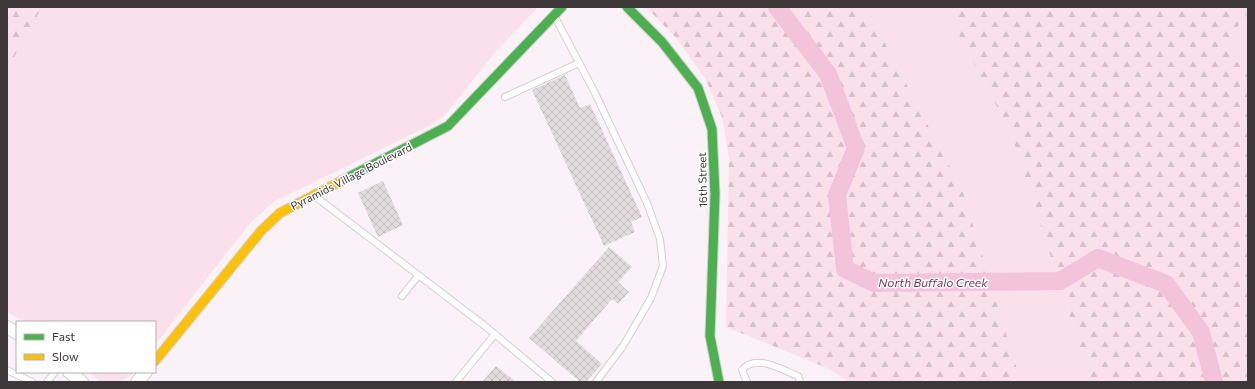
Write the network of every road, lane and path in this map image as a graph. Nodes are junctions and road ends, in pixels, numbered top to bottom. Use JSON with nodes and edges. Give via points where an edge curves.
{"nodes":[{"id":1,"x":562,"y":7,"type":"edge"},
{"id":2,"x":626,"y":7,"type":"edge"},
{"id":3,"x":555,"y":16,"type":"junction"},
{"id":4,"x":579,"y":63,"type":"junction"},
{"id":5,"x":505,"y":96,"type":"dead end"},
{"id":6,"x":315,"y":196,"type":"junction"},
{"id":7,"x":418,"y":276,"type":"junction"},
{"id":8,"x":402,"y":296,"type":"dead end"},
{"id":9,"x":7,"y":327,"type":"edge"},
{"id":10,"x":16,"y":332,"type":"edge"},
{"id":11,"x":495,"y":334,"type":"junction"},
{"id":12,"x":156,"y":360,"type":"edge"},
{"id":13,"x":7,"y":370,"type":"edge"},
{"id":14,"x":54,"y":373,"type":"edge"},
{"id":15,"x":70,"y":373,"type":"edge"},
{"id":16,"x":145,"y":373,"type":"edge"},
{"id":17,"x":32,"y":382,"type":"edge"},
{"id":18,"x":47,"y":382,"type":"edge"},
{"id":19,"x":82,"y":382,"type":"edge"},
{"id":20,"x":137,"y":382,"type":"edge"},
{"id":21,"x":456,"y":382,"type":"edge"},
{"id":22,"x":552,"y":382,"type":"edge"},
{"id":23,"x":596,"y":382,"type":"edge"},
{"id":24,"x":720,"y":382,"type":"edge"},
{"id":25,"x":747,"y":382,"type":"edge"},
{"id":26,"x":800,"y":382,"type":"edge"}],
"edges":[{"from":1,"to":3,"type":"street","name":"Pyramids Village Boulevard"},
{"from":2,"to":24,"type":"street","name":"16th Street","via":[[662,42],[698,88],[712,129],[715,194],[710,336]]},
{"from":3,"to":4,"type":"lane"},
{"from":3,"to":6,"type":"street","name":"Pyramids Village Boulevard","via":[[448,126]]},
{"from":4,"to":5,"type":"lane"},
{"from":4,"to":23,"type":"lane","via":[[647,203],[660,239],[663,266],[651,298],[623,346]]},
{"from":6,"to":7,"type":"lane"},
{"from":6,"to":12,"type":"street","name":"Pyramids Village Boulevard","via":[[280,213],[261,231]]},
{"from":7,"to":8,"type":"lane"},
{"from":7,"to":11,"type":"lane"},
{"from":9,"to":10,"type":"street"},
{"from":11,"to":21,"type":"lane"},
{"from":11,"to":22,"type":"lane"},
{"from":13,"to":17,"type":"lane"},
{"from":14,"to":18,"type":"lane"},
{"from":15,"to":19,"type":"street"},
{"from":16,"to":20,"type":"street"},
{"from":25,"to":26,"type":"lane","via":[[742,370],[746,365],[762,362],[798,376]]}]}
